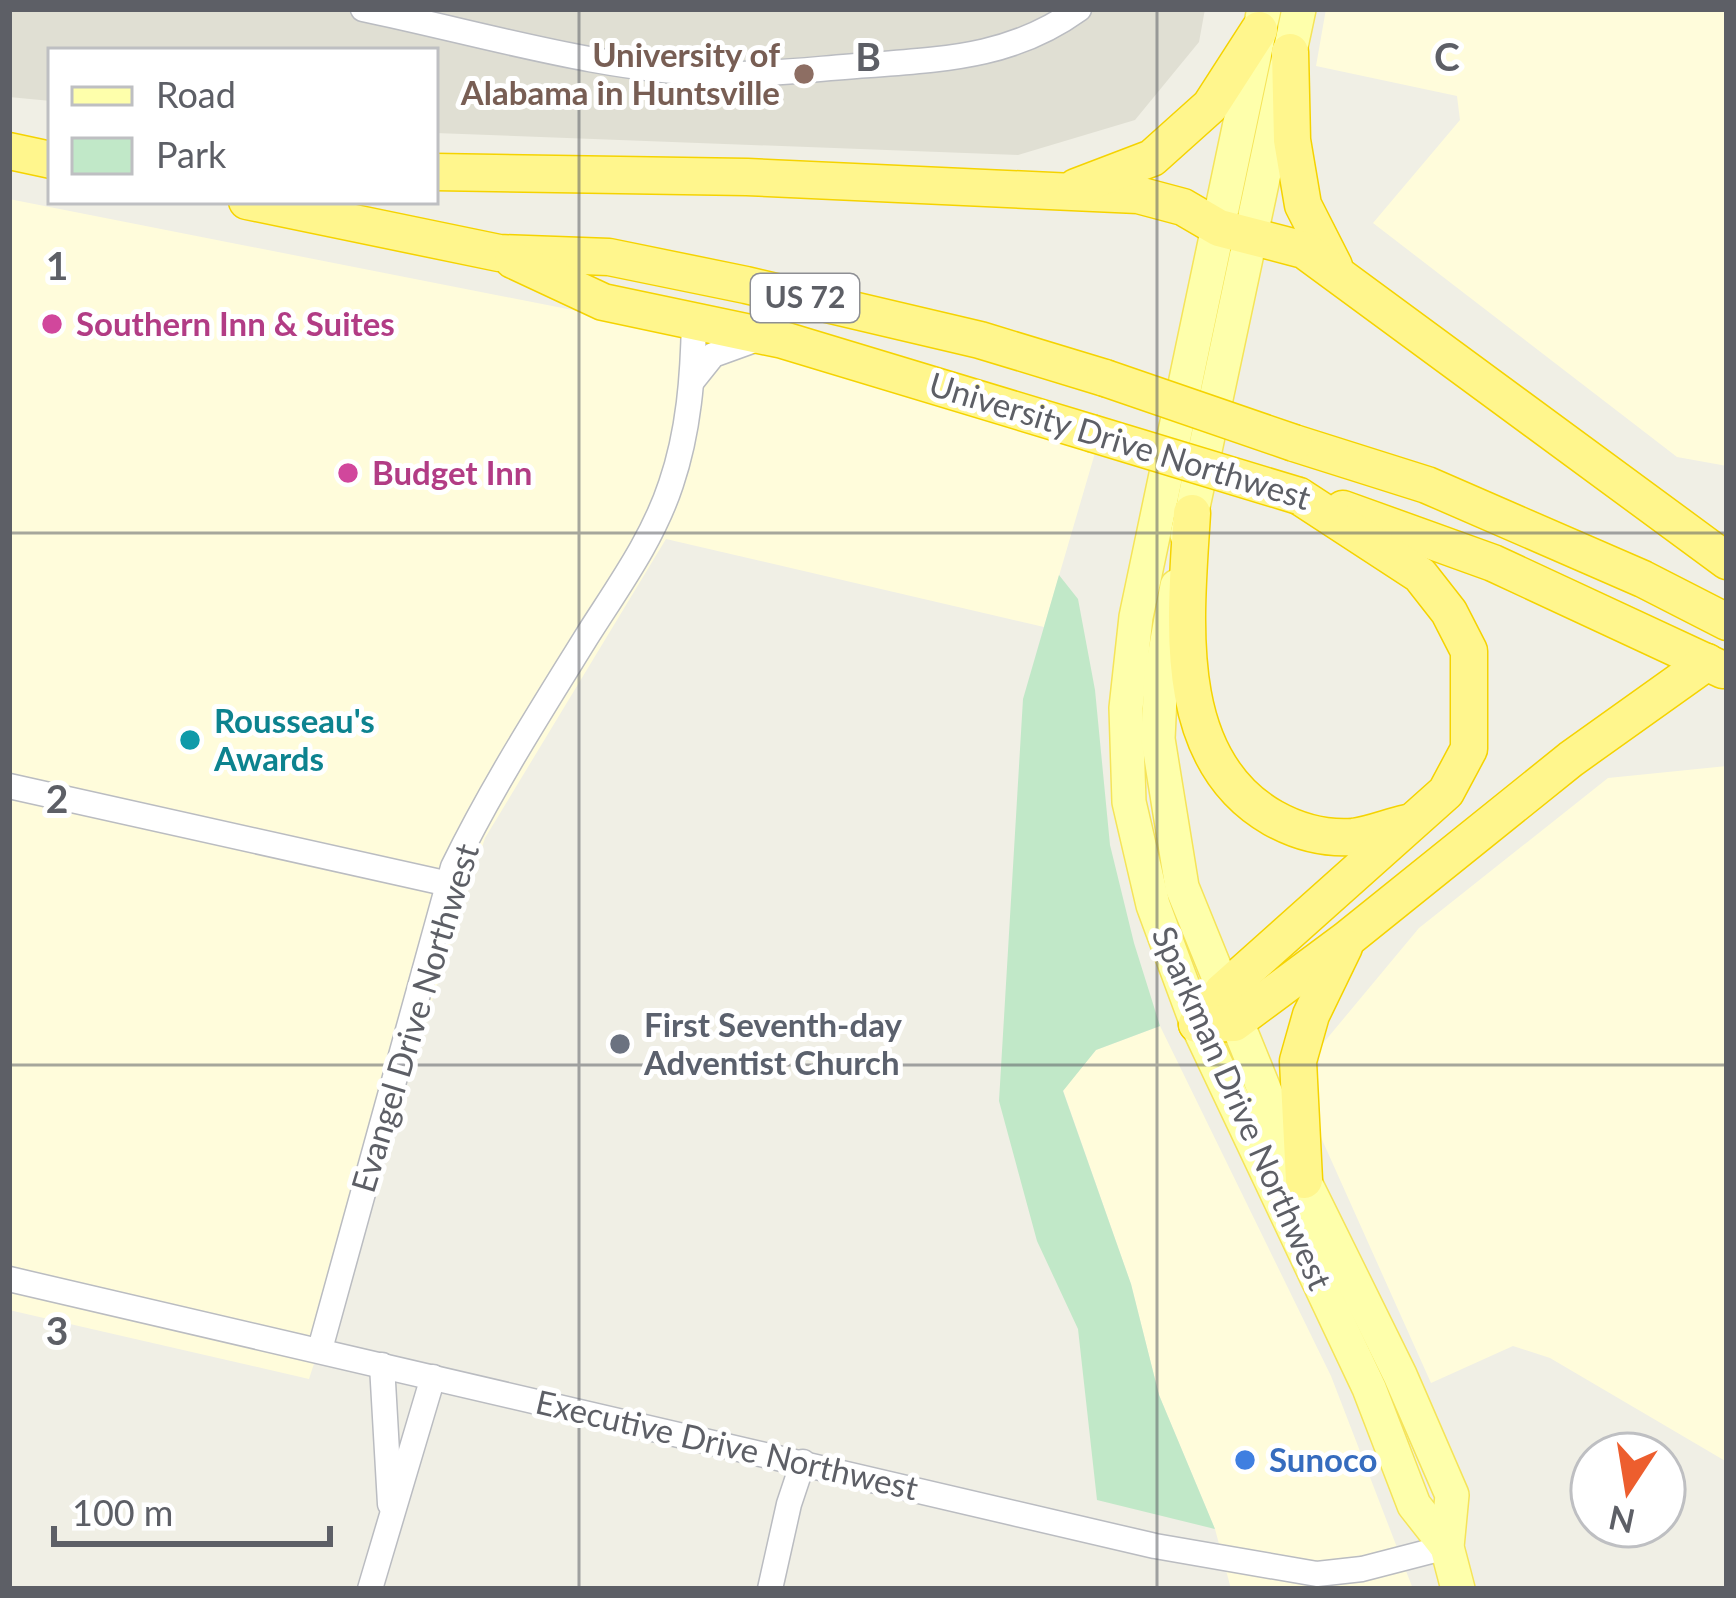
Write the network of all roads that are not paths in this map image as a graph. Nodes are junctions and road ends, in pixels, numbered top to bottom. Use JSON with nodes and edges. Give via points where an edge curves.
{"nodes":[{"id":1,"x":363,"y":9,"type":"edge"},
{"id":2,"x":1079,"y":9,"type":"edge"},
{"id":3,"x":1299,"y":9,"type":"edge"},
{"id":4,"x":1262,"y":19,"type":"edge"},
{"id":5,"x":1290,"y":52,"type":"junction"},
{"id":6,"x":9,"y":133,"type":"edge"},
{"id":7,"x":48,"y":137,"type":"edge"},
{"id":8,"x":9,"y":151,"type":"edge"},
{"id":9,"x":48,"y":159,"type":"edge"},
{"id":10,"x":438,"y":172,"type":"edge"},
{"id":11,"x":1061,"y":192,"type":"junction"},
{"id":12,"x":261,"y":204,"type":"edge"},
{"id":13,"x":1236,"y":232,"type":"junction"},
{"id":14,"x":499,"y":254,"type":"junction"},
{"id":15,"x":1338,"y":275,"type":"junction"},
{"id":16,"x":694,"y":320,"type":"junction"},
{"id":17,"x":951,"y":333,"type":"junction"},
{"id":18,"x":769,"y":337,"type":"junction"},
{"id":19,"x":692,"y":380,"type":"junction"},
{"id":20,"x":1299,"y":496,"type":"junction"},
{"id":21,"x":1192,"y":513,"type":"junction"},
{"id":22,"x":1727,"y":561,"type":"edge"},
{"id":23,"x":1727,"y":622,"type":"edge"},
{"id":24,"x":1717,"y":667,"type":"edge"},
{"id":25,"x":9,"y":786,"type":"edge"},
{"id":26,"x":1410,"y":822,"type":"junction"},
{"id":27,"x":449,"y":884,"type":"junction"},
{"id":28,"x":1346,"y":940,"type":"junction"},
{"id":29,"x":1228,"y":1007,"type":"junction"},
{"id":30,"x":1197,"y":1024,"type":"junction"},
{"id":31,"x":1304,"y":1180,"type":"junction"},
{"id":32,"x":9,"y":1279,"type":"edge"},
{"id":33,"x":320,"y":1349,"type":"junction"},
{"id":34,"x":382,"y":1364,"type":"junction"},
{"id":35,"x":433,"y":1378,"type":"junction"},
{"id":36,"x":802,"y":1462,"type":"junction"},
{"id":37,"x":392,"y":1518,"type":"junction"},
{"id":38,"x":1448,"y":1547,"type":"junction"},
{"id":39,"x":370,"y":1589,"type":"edge"},
{"id":40,"x":770,"y":1589,"type":"edge"},
{"id":41,"x":1458,"y":1589,"type":"edge"}],
"edges":[{"from":1,"to":2,"type":"street","via":[[629,65],[724,74],[999,51]]},
{"from":3,"to":5,"type":"main road","name":"Sparkman Drive Northwest"},
{"from":4,"to":11,"type":"highway","via":[[1210,106],[1152,158]]},
{"from":4,"to":13,"type":"main road","name":"Sparkman Drive Northwest"},
{"from":5,"to":13,"type":"main road","name":"Sparkman Drive Northwest"},
{"from":5,"to":15,"type":"highway","via":[[1303,205]]},
{"from":6,"to":7,"type":"highway"},
{"from":8,"to":9,"type":"highway"},
{"from":10,"to":11,"type":"highway"},
{"from":11,"to":13,"type":"highway","via":[[1138,195]]},
{"from":12,"to":14,"type":"highway","name":"University Drive Northwest","number":"US 72"},
{"from":13,"to":15,"type":"highway","via":[[1304,250]]},
{"from":13,"to":21,"type":"main road","name":"Sparkman Drive Northwest"},
{"from":13,"to":30,"type":"main road","name":"Sparkman Drive Northwest","via":[[1136,617],[1126,708],[1134,823],[1153,905]]},
{"from":14,"to":16,"type":"highway","name":"University Drive Northwest","number":"US 72","via":[[603,302]]},
{"from":14,"to":17,"type":"highway","name":"University Drive Northwest","number":"US 72","via":[[609,257]]},
{"from":15,"to":22,"type":"highway"},
{"from":16,"to":17,"type":"highway","number":"US 72","via":[[728,301],[899,337]]},
{"from":16,"to":18,"type":"highway","name":"University Drive Northwest","number":"US 72"},
{"from":16,"to":19,"type":"street","name":"Evangel Drive Northwest"},
{"from":17,"to":23,"type":"highway","name":"University Drive Northwest","number":"US 72","bridge":true,"via":[[1427,485]]},
{"from":18,"to":19,"type":"street","via":[[713,355]]},
{"from":18,"to":20,"type":"highway","name":"University Drive Northwest","number":"US 72","bridge":true},
{"from":19,"to":27,"type":"street","name":"Evangel Drive Northwest","via":[[683,446],[662,507],[477,817]]},
{"from":20,"to":24,"type":"highway","name":"University Drive Northwest","number":"US 72","via":[[1493,563]]},
{"from":20,"to":26,"type":"highway","via":[[1420,575],[1469,651],[1469,748],[1447,792]]},
{"from":21,"to":26,"type":"highway","via":[[1191,686],[1204,737],[1225,775],[1257,809],[1300,834],[1353,837]]},
{"from":21,"to":29,"type":"main road","name":"Sparkman Drive Northwest","via":[[1161,674],[1158,739],[1182,887]]},
{"from":24,"to":28,"type":"highway","via":[[1571,759]]},
{"from":25,"to":27,"type":"street"},
{"from":26,"to":29,"type":"highway"},
{"from":27,"to":33,"type":"street","name":"Evangel Drive Northwest"},
{"from":28,"to":29,"type":"highway"},
{"from":28,"to":31,"type":"highway","via":[[1298,1061]]},
{"from":29,"to":30,"type":"highway"},
{"from":29,"to":31,"type":"main road","name":"Sparkman Drive Northwest"},
{"from":30,"to":38,"type":"main road","name":"Sparkman Drive Northwest","via":[[1369,1388],[1414,1505]]},
{"from":31,"to":38,"type":"main road","name":"Sparkman Drive Northwest","via":[[1452,1495]]},
{"from":32,"to":33,"type":"street","name":"Executive Drive Northwest"},
{"from":33,"to":34,"type":"street","name":"Executive Drive Northwest"},
{"from":34,"to":35,"type":"street","name":"Executive Drive Northwest"},
{"from":34,"to":37,"type":"street"},
{"from":35,"to":36,"type":"street","name":"Executive Drive Northwest"},
{"from":35,"to":37,"type":"street"},
{"from":36,"to":38,"type":"street","name":"Executive Drive Northwest","via":[[1155,1546],[1317,1574]]},
{"from":36,"to":40,"type":"street"},
{"from":37,"to":39,"type":"street"},
{"from":38,"to":41,"type":"main road","name":"Sparkman Drive Northwest"}]}
